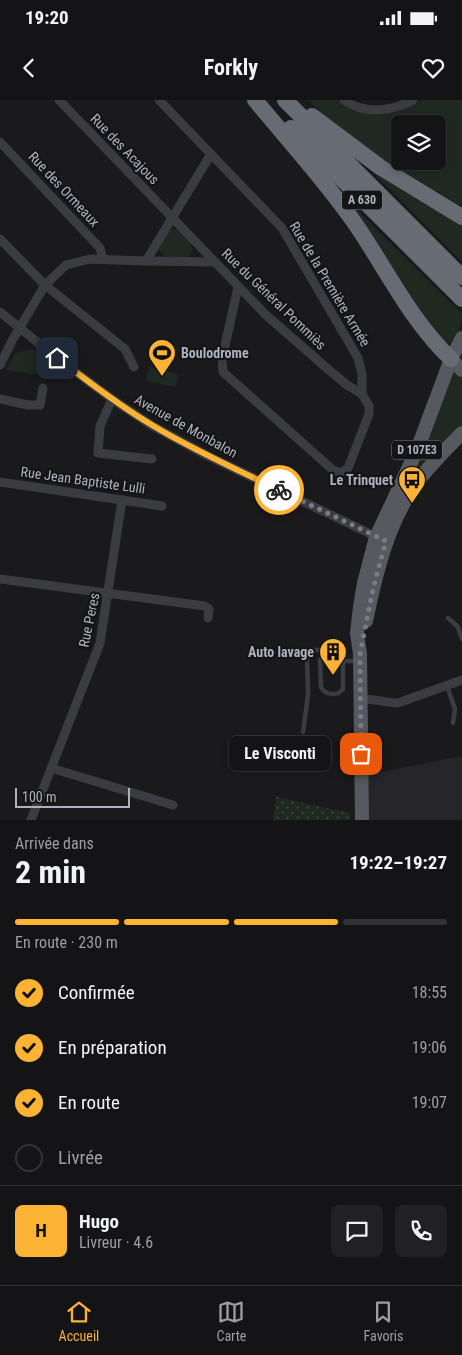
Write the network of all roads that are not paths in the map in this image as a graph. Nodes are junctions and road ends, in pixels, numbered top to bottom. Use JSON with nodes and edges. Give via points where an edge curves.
{"nodes":[{"id":1,"x":59,"y":100,"type":"edge"},
{"id":2,"x":159,"y":100,"type":"edge"},
{"id":3,"x":255,"y":100,"type":"edge"},
{"id":4,"x":263,"y":100,"type":"edge"},
{"id":5,"x":286,"y":100,"type":"edge"},
{"id":6,"x":344,"y":100,"type":"edge"},
{"id":7,"x":413,"y":100,"type":"edge"},
{"id":8,"x":0,"y":142,"type":"edge"},
{"id":9,"x":211,"y":154,"type":"junction"},
{"id":10,"x":462,"y":216,"type":"edge"},
{"id":11,"x":172,"y":218,"type":"junction"},
{"id":12,"x":0,"y":239,"type":"edge"},
{"id":13,"x":103,"y":259,"type":"junction"},
{"id":14,"x":146,"y":261,"type":"junction"},
{"id":15,"x":214,"y":262,"type":"junction"},
{"id":16,"x":462,"y":277,"type":"edge"},
{"id":17,"x":45,"y":285,"type":"junction"},
{"id":18,"x":238,"y":287,"type":"junction"},
{"id":19,"x":462,"y":299,"type":"edge"},
{"id":20,"x":0,"y":312,"type":"edge"},
{"id":21,"x":20,"y":328,"type":"junction"},
{"id":22,"x":462,"y":338,"type":"edge"},
{"id":23,"x":0,"y":365,"type":"edge"},
{"id":24,"x":456,"y":365,"type":"edge"},
{"id":25,"x":134,"y":367,"type":"dead end"},
{"id":26,"x":43,"y":388,"type":"dead end"},
{"id":27,"x":362,"y":394,"type":"junction"},
{"id":28,"x":0,"y":399,"type":"edge"},
{"id":29,"x":112,"y":399,"type":"junction"},
{"id":30,"x":462,"y":433,"type":"edge"},
{"id":31,"x":152,"y":459,"type":"dead end"},
{"id":32,"x":0,"y":482,"type":"edge"},
{"id":33,"x":122,"y":500,"type":"junction"},
{"id":34,"x":162,"y":506,"type":"dead end"},
{"id":35,"x":381,"y":539,"type":"junction"},
{"id":36,"x":0,"y":578,"type":"edge"},
{"id":37,"x":109,"y":594,"type":"junction"},
{"id":38,"x":208,"y":618,"type":"dead end"},
{"id":39,"x":448,"y":618,"type":"dead end"},
{"id":40,"x":462,"y":639,"type":"edge"},
{"id":41,"x":329,"y":654,"type":"junction"},
{"id":42,"x":359,"y":658,"type":"junction"},
{"id":43,"x":343,"y":661,"type":"junction"},
{"id":44,"x":462,"y":680,"type":"edge"},
{"id":45,"x":447,"y":686,"type":"junction"},
{"id":46,"x":360,"y":699,"type":"junction"},
{"id":47,"x":453,"y":723,"type":"dead end"},
{"id":48,"x":303,"y":732,"type":"dead end"},
{"id":49,"x":51,"y":768,"type":"junction"},
{"id":50,"x":172,"y":805,"type":"dead end"},
{"id":51,"x":31,"y":820,"type":"edge"},
{"id":52,"x":362,"y":820,"type":"edge"}],
"edges":[{"from":1,"to":11,"type":"street","name":"Rue des Acajous"},
{"from":2,"to":9,"type":"street","name":"Rue de la Première Armée"},
{"from":3,"to":24,"type":"highway","via":[[353,221],[422,327]]},
{"from":4,"to":19,"type":"highway","number":"A 630"},
{"from":5,"to":10,"type":"highway","via":[[380,167]]},
{"from":5,"to":16,"type":"highway","number":"A 630"},
{"from":6,"to":7,"type":"street","via":[[355,106],[381,110]]},
{"from":8,"to":13,"type":"street","name":"Rue des Ormeaux","via":[[100,248]]},
{"from":9,"to":11,"type":"street"},
{"from":9,"to":27,"type":"street","name":"Rue de la Première Armée","via":[[282,228],[358,358]]},
{"from":11,"to":14,"type":"street"},
{"from":11,"to":15,"type":"street","name":"Rue du Général Pommiès"},
{"from":12,"to":17,"type":"street"},
{"from":13,"to":14,"type":"street"},
{"from":13,"to":17,"type":"street","via":[[66,265]]},
{"from":14,"to":15,"type":"street"},
{"from":15,"to":18,"type":"street","name":"Rue du Général Pommiès"},
{"from":17,"to":21,"type":"street"},
{"from":17,"to":25,"type":"street","via":[[125,349]]},
{"from":18,"to":27,"type":"street","name":"Rue du Général Pommiès","via":[[329,370]]},
{"from":18,"to":27,"type":"street","name":"Rue de la Première Armée","via":[[222,359],[223,372],[341,473],[348,468],[369,414],[369,406]]},
{"from":20,"to":21,"type":"street","name":"Avenue de Monbalon"},
{"from":21,"to":23,"type":"street"},
{"from":21,"to":29,"type":"street","name":"Avenue de Monbalon"},
{"from":22,"to":24,"type":"main road","number":"D 107E3"},
{"from":24,"to":35,"type":"main road","number":"D 107E3"},
{"from":26,"to":28,"type":"street","via":[[40,405]]},
{"from":29,"to":31,"type":"street","via":[[100,426],[98,453]]},
{"from":29,"to":35,"type":"street","name":"Avenue de Monbalon","via":[[208,456]]},
{"from":30,"to":35,"type":"main road","number":"D 107E3","via":[[417,482]]},
{"from":32,"to":33,"type":"street","name":"Rue Jean Baptiste Lulli"},
{"from":33,"to":34,"type":"street","name":"Rue Jean Baptiste Lulli"},
{"from":33,"to":37,"type":"street","name":"Rue Peres"},
{"from":35,"to":42,"type":"main road","number":"D 107E3"},
{"from":36,"to":37,"type":"street"},
{"from":37,"to":38,"type":"street","via":[[205,606],[209,609]]},
{"from":37,"to":49,"type":"street","name":"Rue Peres","via":[[100,643]]},
{"from":39,"to":40,"type":"lane","via":[[458,627]]},
{"from":41,"to":43,"type":"lane","via":[[341,656]]},
{"from":41,"to":43,"type":"lane","via":[[320,660],[320,688],[328,694],[339,694],[342,689]]},
{"from":41,"to":48,"type":"lane","via":[[327,650],[316,649],[307,655],[308,696]]},
{"from":42,"to":43,"type":"lane"},
{"from":42,"to":46,"type":"main road","number":"D 107E3"},
{"from":44,"to":45,"type":"street"},
{"from":45,"to":46,"type":"street","via":[[398,703]]},
{"from":45,"to":47,"type":"lane","via":[[455,709]]},
{"from":46,"to":52,"type":"main road","number":"D 107E3"},
{"from":49,"to":50,"type":"street"},
{"from":49,"to":51,"type":"street","name":"Rue Peres"}]}
